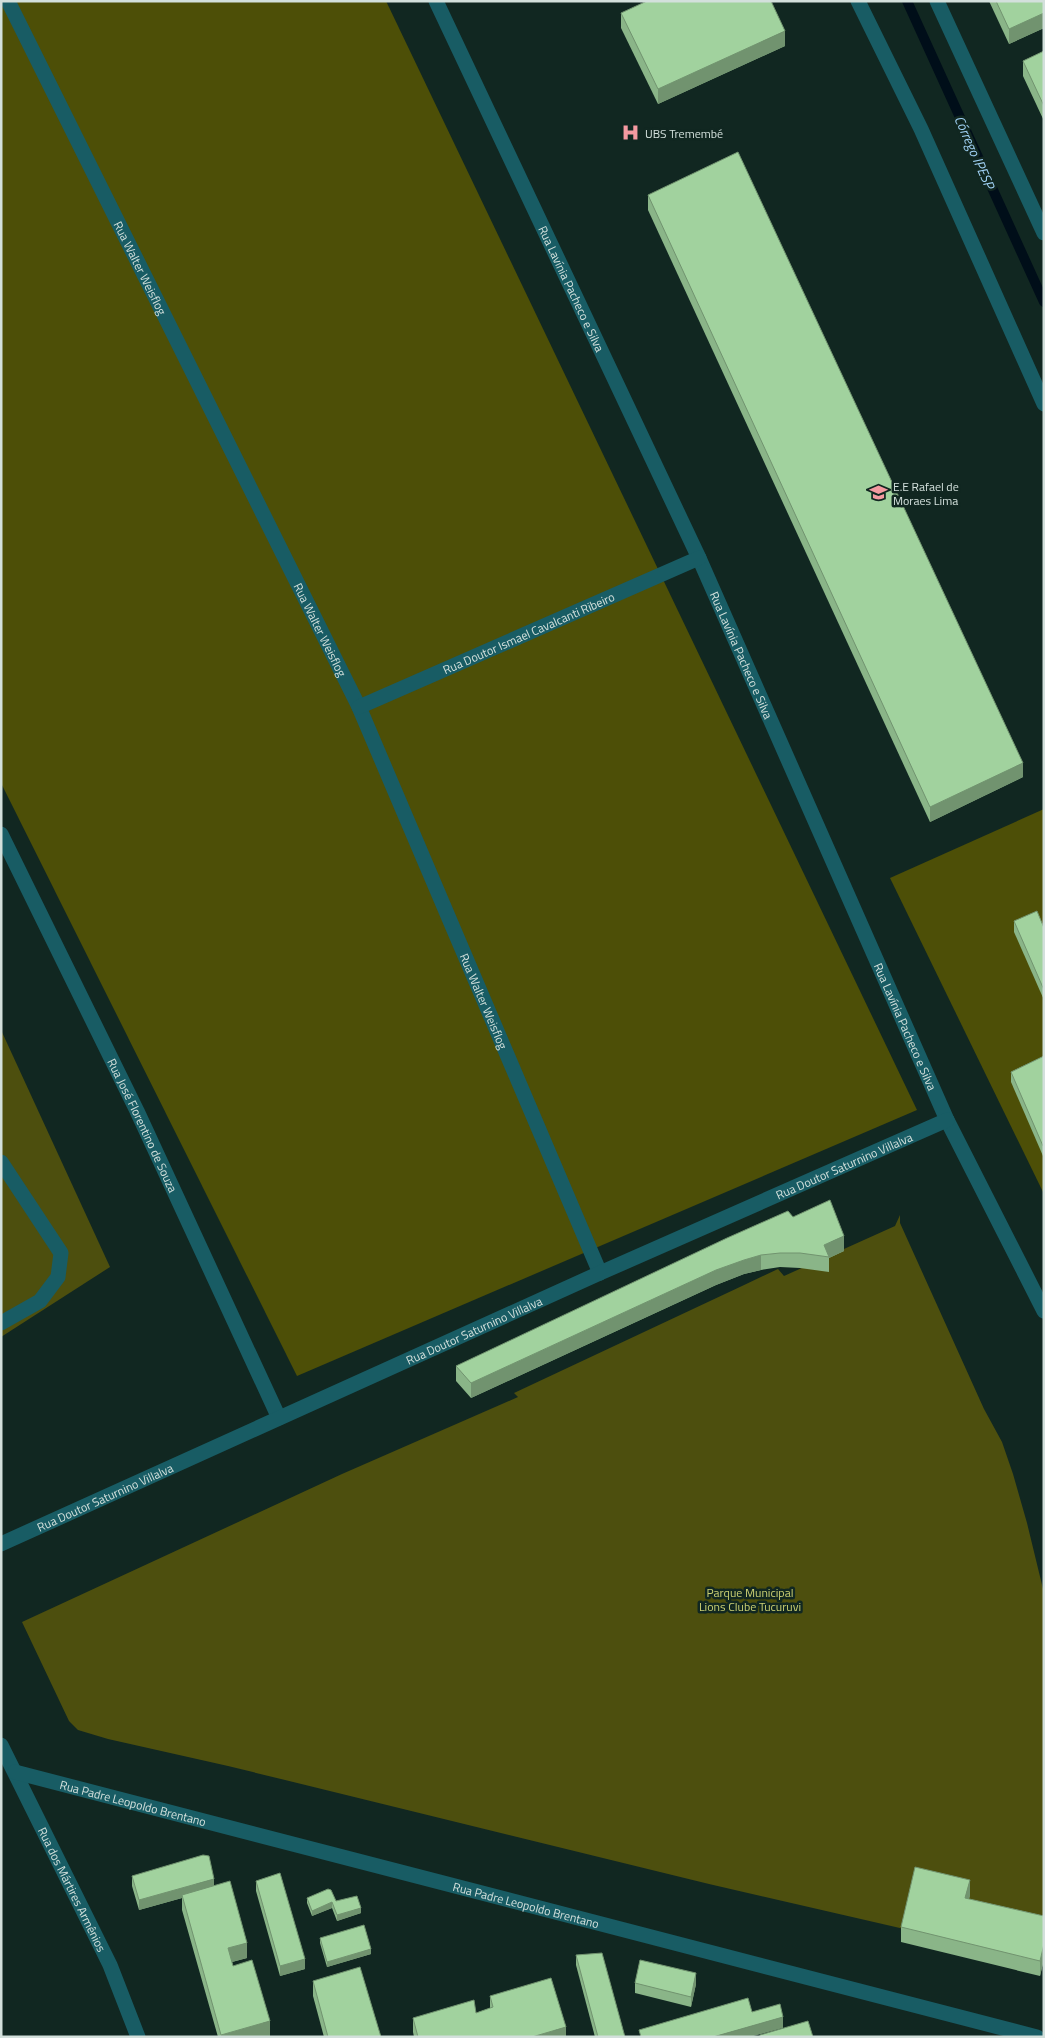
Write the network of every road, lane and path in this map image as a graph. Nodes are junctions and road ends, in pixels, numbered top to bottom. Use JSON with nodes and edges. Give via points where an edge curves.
{"nodes":[{"id":1,"x":8,"y":1,"type":"edge"},
{"id":2,"x":436,"y":1,"type":"edge"},
{"id":3,"x":858,"y":1,"type":"edge"},
{"id":4,"x":937,"y":1,"type":"edge"},
{"id":5,"x":1044,"y":233,"type":"edge"},
{"id":6,"x":1044,"y":404,"type":"edge"},
{"id":7,"x":699,"y":558,"type":"junction"},
{"id":8,"x":359,"y":707,"type":"junction"},
{"id":9,"x":1,"y":834,"type":"edge"},
{"id":10,"x":947,"y":1120,"type":"junction"},
{"id":11,"x":1,"y":1162,"type":"edge"},
{"id":12,"x":600,"y":1273,"type":"junction"},
{"id":13,"x":1044,"y":1311,"type":"edge"},
{"id":14,"x":1,"y":1323,"type":"edge"},
{"id":15,"x":279,"y":1418,"type":"junction"},
{"id":16,"x":1,"y":1544,"type":"edge"},
{"id":17,"x":1,"y":1745,"type":"edge"},
{"id":18,"x":15,"y":1772,"type":"junction"},
{"id":19,"x":138,"y":2037,"type":"edge"},
{"id":20,"x":1037,"y":2037,"type":"edge"}],
"edges":[{"from":1,"to":8,"type":"street","name":"Rua Walter Weisflog"},
{"from":2,"to":7,"type":"street","name":"Rua Lavínia Pacheco e Silva"},
{"from":3,"to":6,"type":"street","via":[[921,129]]},
{"from":4,"to":5,"type":"street"},
{"from":7,"to":8,"type":"street","name":"Rua Doutor Ismael Cavalcanti Ribeiro"},
{"from":7,"to":10,"type":"street","name":"Rua Lavínia Pacheco e Silva"},
{"from":8,"to":12,"type":"street","name":"Rua Walter Weisflog"},
{"from":9,"to":15,"type":"street","name":"Rua José Florentino de Souza","via":[[137,1111]]},
{"from":10,"to":12,"type":"street","name":"Rua Doutor Saturnino Villalva"},
{"from":10,"to":13,"type":"street","name":"Rua Lavínia Pacheco e Silva"},
{"from":11,"to":14,"type":"street","via":[[61,1253],[58,1277],[40,1301]]},
{"from":12,"to":15,"type":"street","name":"Rua Doutor Saturnino Villalva"},
{"from":15,"to":16,"type":"street","name":"Rua Doutor Saturnino Villalva"},
{"from":17,"to":18,"type":"street","name":"Rua dos Mártires Armênios"},
{"from":18,"to":19,"type":"street","name":"Rua dos Mártires Armênios","via":[[110,1965]]},
{"from":18,"to":20,"type":"street","name":"Rua Padre Leopoldo Brentano"}]}
